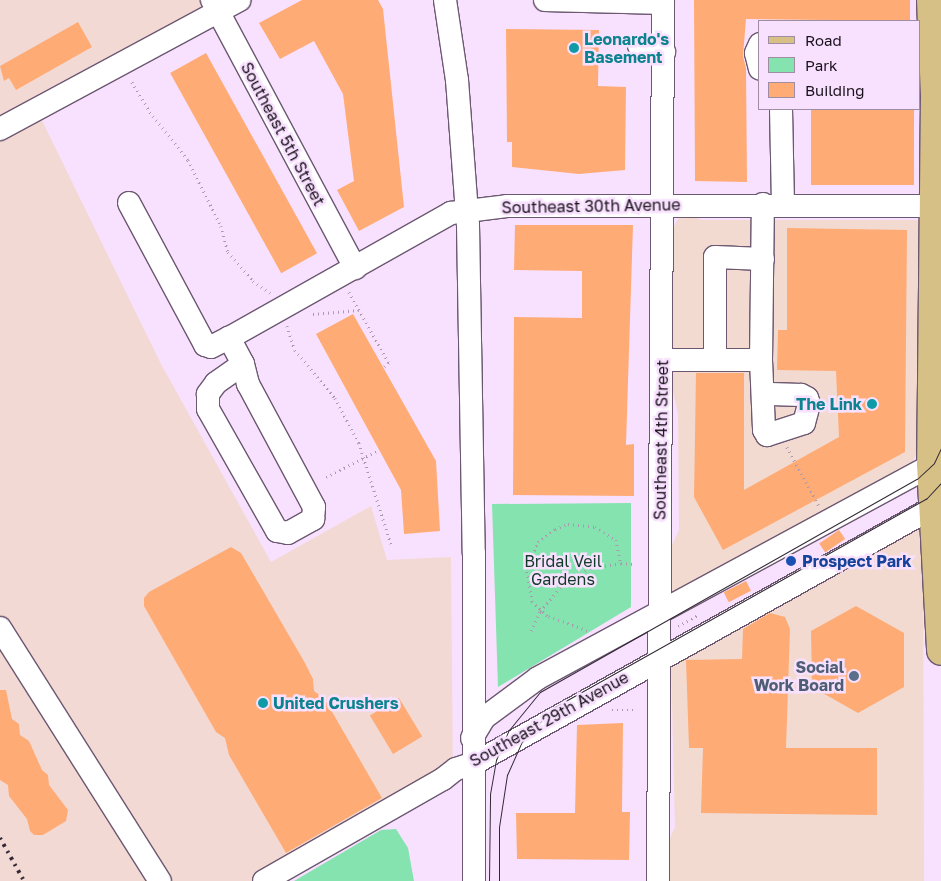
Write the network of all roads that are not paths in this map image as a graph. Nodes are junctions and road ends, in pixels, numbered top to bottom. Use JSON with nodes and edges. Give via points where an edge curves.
{"nodes":[{"id":1,"x":240,"y":0,"type":"edge"},
{"id":2,"x":445,"y":0,"type":"edge"},
{"id":3,"x":545,"y":0,"type":"edge"},
{"id":4,"x":931,"y":0,"type":"edge"},
{"id":5,"x":663,"y":2,"type":"edge"},
{"id":6,"x":215,"y":6,"type":"edge"},
{"id":7,"x":640,"y":46,"type":"dead end"},
{"id":8,"x":758,"y":48,"type":"edge"},
{"id":9,"x":664,"y":52,"type":"junction"},
{"id":10,"x":758,"y":61,"type":"edge"},
{"id":11,"x":781,"y":110,"type":"edge"},
{"id":12,"x":0,"y":129,"type":"edge"},
{"id":13,"x":129,"y":203,"type":"dead end"},
{"id":14,"x":773,"y":204,"type":"junction"},
{"id":15,"x":662,"y":206,"type":"junction"},
{"id":16,"x":934,"y":206,"type":"junction"},
{"id":17,"x":468,"y":210,"type":"junction"},
{"id":18,"x":763,"y":259,"type":"junction"},
{"id":19,"x":355,"y":268,"type":"junction"},
{"id":20,"x":229,"y":338,"type":"junction"},
{"id":21,"x":661,"y":360,"type":"junction"},
{"id":22,"x":715,"y":360,"type":"junction"},
{"id":23,"x":761,"y":360,"type":"junction"},
{"id":24,"x":243,"y":364,"type":"junction"},
{"id":25,"x":763,"y":394,"type":"dead end"},
{"id":26,"x":936,"y":462,"type":"edge"},
{"id":27,"x":936,"y":504,"type":"edge"},
{"id":28,"x":659,"y":610,"type":"junction"},
{"id":29,"x":0,"y":628,"type":"edge"},
{"id":30,"x":941,"y":652,"type":"edge"},
{"id":31,"x":660,"y":658,"type":"junction"},
{"id":32,"x":474,"y":735,"type":"junction"},
{"id":33,"x":466,"y":766,"type":"junction"},
{"id":34,"x":160,"y":881,"type":"edge"},
{"id":35,"x":264,"y":881,"type":"edge"},
{"id":36,"x":474,"y":881,"type":"edge"},
{"id":37,"x":658,"y":881,"type":"edge"}],
"edges":[{"from":1,"to":6,"type":"street"},
{"from":2,"to":17,"type":"street","via":[[458,90]]},
{"from":3,"to":5,"type":"street"},
{"from":4,"to":16,"type":"main road","via":[[935,79]]},
{"from":5,"to":9,"type":"street","name":"Southeast 4th Street"},
{"from":6,"to":12,"type":"street"},
{"from":6,"to":19,"type":"street","name":"Southeast 5th Street"},
{"from":7,"to":9,"type":"street"},
{"from":8,"to":10,"type":"street"},
{"from":9,"to":15,"type":"street","name":"Southeast 4th Street"},
{"from":11,"to":14,"type":"street"},
{"from":13,"to":20,"type":"street","name":"Southeast 30th Avenue","via":[[205,345],[211,346]]},
{"from":14,"to":15,"type":"street","name":"Southeast 30th Avenue"},
{"from":14,"to":16,"type":"street","name":"Southeast 30th Avenue"},
{"from":14,"to":18,"type":"street"},
{"from":15,"to":17,"type":"street","name":"Southeast 30th Avenue","via":[[507,206]]},
{"from":15,"to":21,"type":"street","name":"Southeast 4th Street"},
{"from":16,"to":26,"type":"main road"},
{"from":17,"to":19,"type":"street","name":"Southeast 30th Avenue","via":[[451,213]]},
{"from":17,"to":32,"type":"street"},
{"from":18,"to":22,"type":"street","via":[[715,257]]},
{"from":18,"to":23,"type":"street"},
{"from":19,"to":20,"type":"street","name":"Southeast 30th Avenue"},
{"from":20,"to":24,"type":"street"},
{"from":21,"to":22,"type":"street"},
{"from":21,"to":28,"type":"street","name":"Southeast 4th Street"},
{"from":22,"to":23,"type":"street"},
{"from":23,"to":25,"type":"street"},
{"from":24,"to":24,"type":"street","via":[[248,384],[314,508],[313,519],[288,534],[277,531],[208,408],[208,394],[216,383]]},
{"from":26,"to":27,"type":"main road"},
{"from":26,"to":28,"type":"street","name":"Southeast 29th Avenue"},
{"from":27,"to":30,"type":"main road"},
{"from":27,"to":31,"type":"street","name":"Southeast 29th Avenue"},
{"from":28,"to":31,"type":"street","name":"Southeast 4th Street"},
{"from":28,"to":32,"type":"street","name":"Southeast 29th Avenue","via":[[531,683],[484,718]]},
{"from":29,"to":34,"type":"street"},
{"from":31,"to":33,"type":"street","name":"Southeast 29th Avenue"},
{"from":31,"to":37,"type":"street","name":"Southeast 4th Street"},
{"from":32,"to":33,"type":"street","name":"Southeast 29th Avenue"},
{"from":33,"to":35,"type":"street"},
{"from":33,"to":36,"type":"street"}]}
